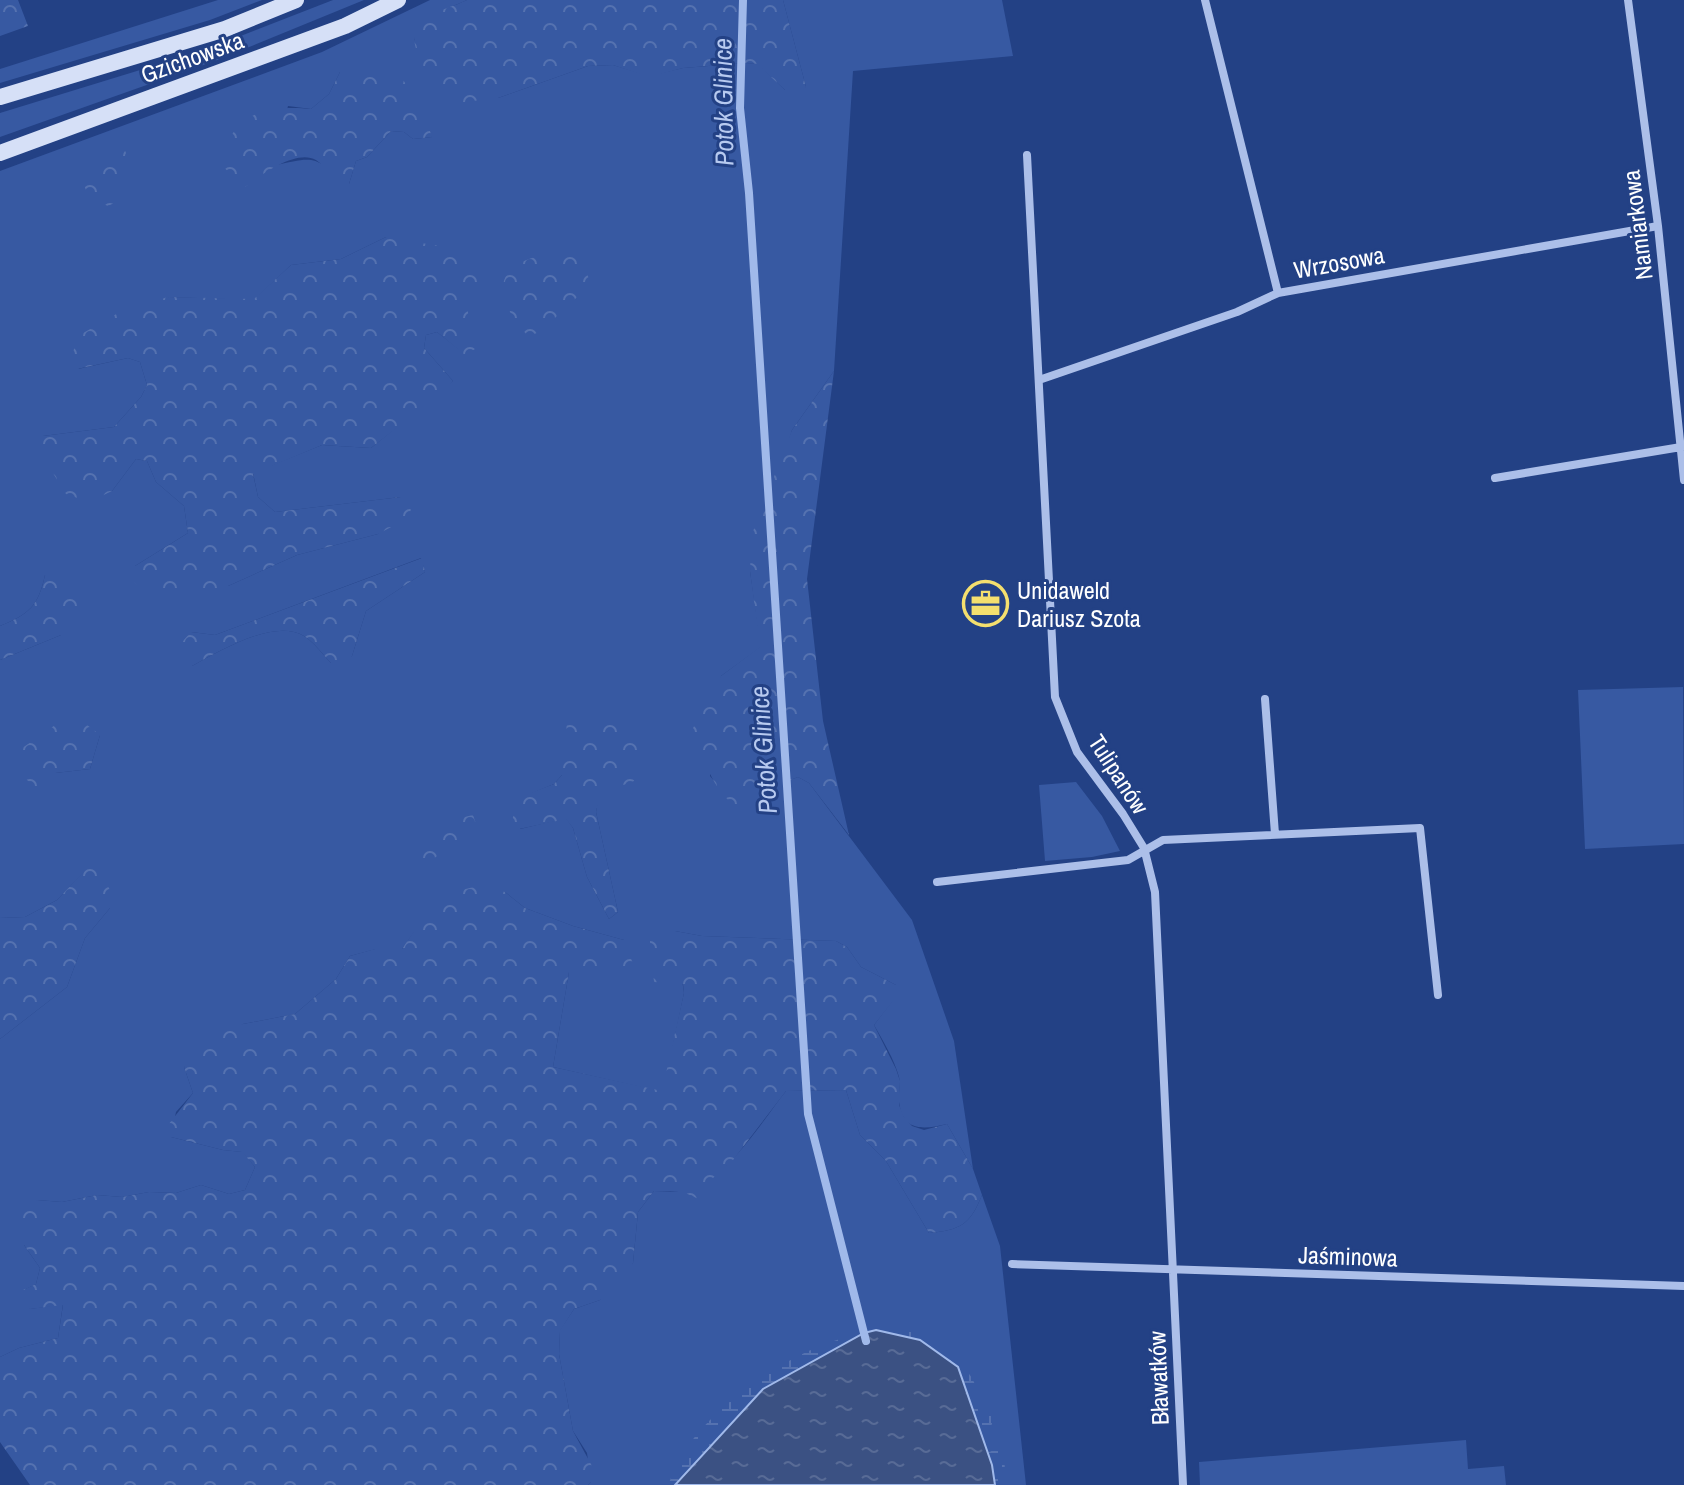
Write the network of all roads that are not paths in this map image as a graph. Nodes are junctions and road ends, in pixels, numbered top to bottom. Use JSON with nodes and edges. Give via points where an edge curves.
{"nodes":[{"id":1,"x":296,"y":0,"type":"edge"},
{"id":2,"x":398,"y":0,"type":"edge"},
{"id":3,"x":1205,"y":0,"type":"edge"},
{"id":4,"x":1628,"y":0,"type":"edge"},
{"id":5,"x":0,"y":97,"type":"edge"},
{"id":6,"x":0,"y":153,"type":"edge"},
{"id":7,"x":1027,"y":155,"type":"dead end"},
{"id":8,"x":1658,"y":226,"type":"junction"},
{"id":9,"x":1278,"y":293,"type":"junction"},
{"id":10,"x":1039,"y":380,"type":"junction"},
{"id":11,"x":1681,"y":447,"type":"junction"},
{"id":12,"x":1495,"y":478,"type":"dead end"},
{"id":13,"x":1684,"y":480,"type":"edge"},
{"id":14,"x":1265,"y":699,"type":"dead end"},
{"id":15,"x":1275,"y":834,"type":"junction"},
{"id":16,"x":1144,"y":848,"type":"junction"},
{"id":17,"x":937,"y":882,"type":"dead end"},
{"id":18,"x":1438,"y":995,"type":"dead end"},
{"id":19,"x":1012,"y":1264,"type":"dead end"},
{"id":20,"x":1174,"y":1270,"type":"junction"},
{"id":21,"x":1684,"y":1286,"type":"edge"},
{"id":22,"x":1183,"y":1485,"type":"edge"}],
"edges":[{"from":1,"to":5,"type":"street","name":"Gzichowska","via":[[225,29]]},
{"from":2,"to":6,"type":"street","name":"Gzichowska","via":[[345,26]]},
{"from":3,"to":9,"type":"street"},
{"from":4,"to":8,"type":"street","name":"Namiarkowa"},
{"from":7,"to":10,"type":"street","name":"Tulipanów"},
{"from":8,"to":9,"type":"street","name":"Wrzosowa"},
{"from":8,"to":11,"type":"street","name":"Namiarkowa"},
{"from":9,"to":10,"type":"street","name":"Wrzosowa"},
{"from":10,"to":16,"type":"street","name":"Tulipanów","via":[[1055,697],[1077,752]]},
{"from":11,"to":12,"type":"street"},
{"from":11,"to":13,"type":"street","name":"Namiarkowa"},
{"from":14,"to":15,"type":"street"},
{"from":15,"to":16,"type":"street","via":[[1163,840]]},
{"from":15,"to":18,"type":"street","via":[[1420,828]]},
{"from":16,"to":17,"type":"street","via":[[1128,860]]},
{"from":16,"to":20,"type":"street","name":"Tulipanów","via":[[1155,892]]},
{"from":19,"to":20,"type":"street","name":"Jaśminowa"},
{"from":20,"to":21,"type":"street","name":"Jaśminowa"},
{"from":20,"to":22,"type":"street","name":"Bławatków"}]}
